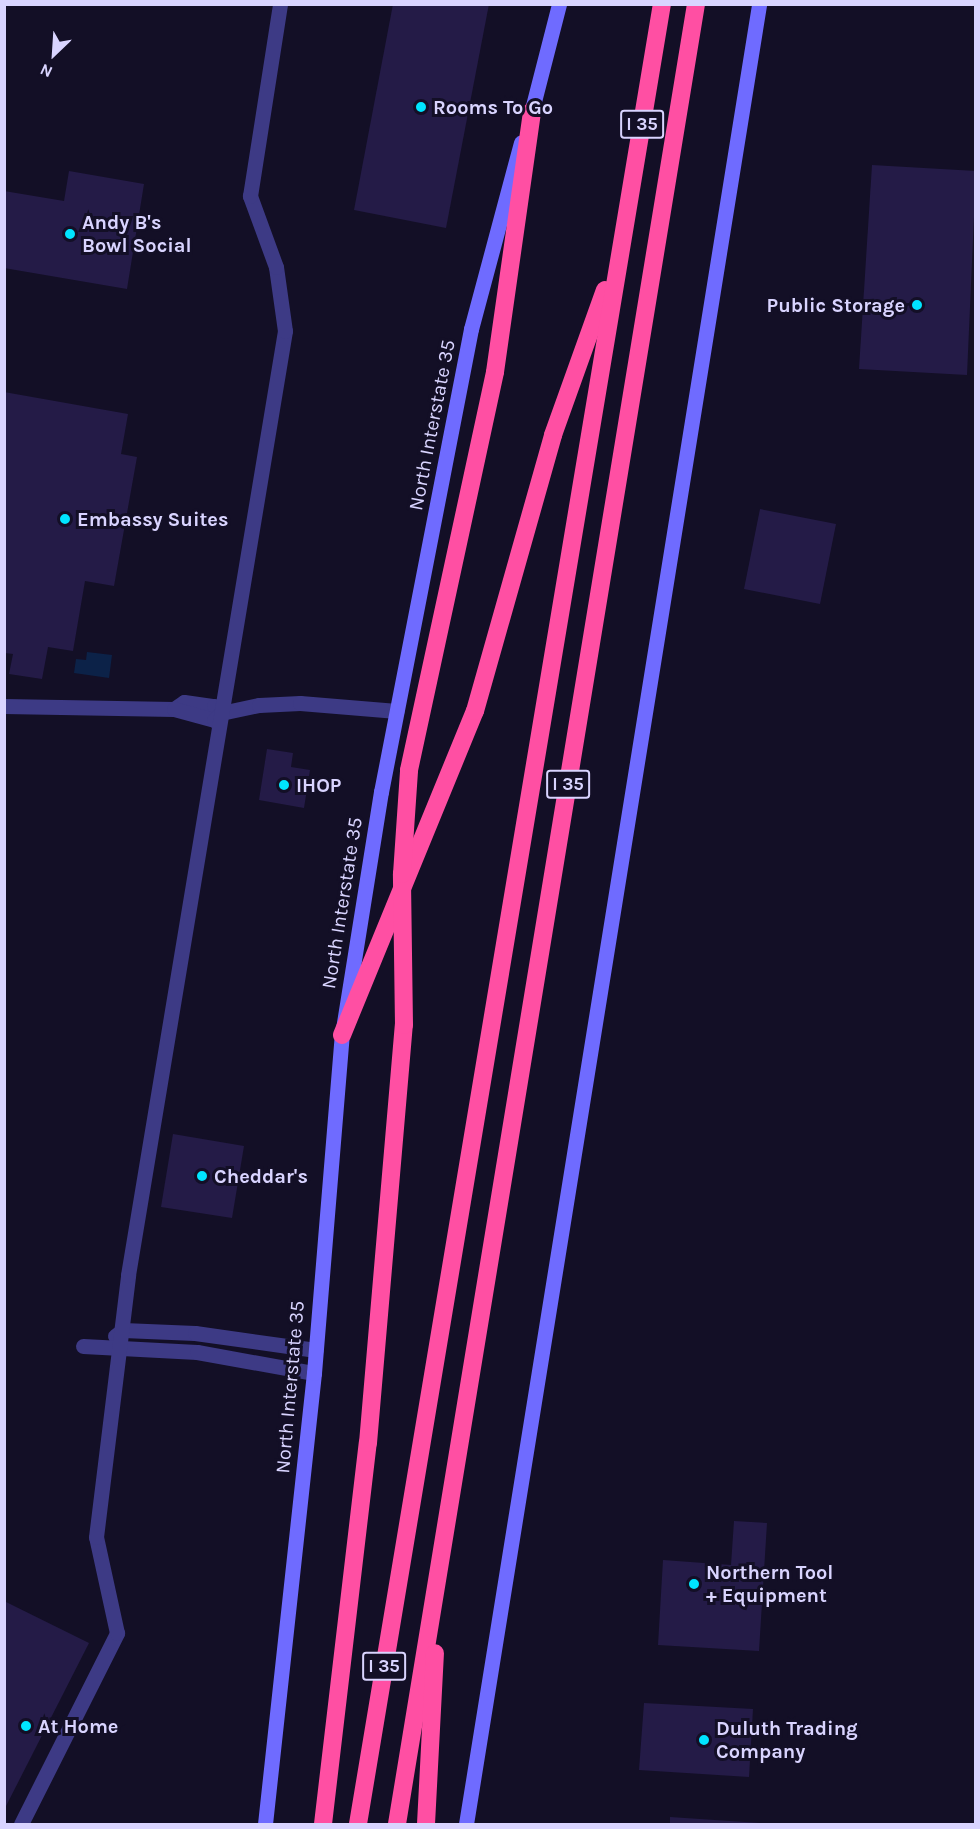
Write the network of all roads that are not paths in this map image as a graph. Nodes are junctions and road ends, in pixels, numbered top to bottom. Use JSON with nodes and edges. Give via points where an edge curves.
{"nodes":[{"id":1,"x":280,"y":4,"type":"edge"},
{"id":2,"x":559,"y":4,"type":"edge"},
{"id":3,"x":662,"y":4,"type":"edge"},
{"id":4,"x":696,"y":4,"type":"edge"},
{"id":5,"x":759,"y":4,"type":"edge"},
{"id":6,"x":532,"y":111,"type":"junction"},
{"id":7,"x":622,"y":243,"type":"junction"},
{"id":8,"x":4,"y":706,"type":"edge"},
{"id":9,"x":398,"y":711,"type":"junction"},
{"id":10,"x":221,"y":713,"type":"junction"},
{"id":11,"x":342,"y":1035,"type":"junction"},
{"id":12,"x":123,"y":1330,"type":"junction"},
{"id":13,"x":105,"y":1345,"type":"junction"},
{"id":14,"x":83,"y":1346,"type":"dead end"},
{"id":15,"x":120,"y":1350,"type":"junction"},
{"id":16,"x":316,"y":1350,"type":"junction"},
{"id":17,"x":314,"y":1373,"type":"junction"},
{"id":18,"x":440,"y":1564,"type":"junction"},
{"id":19,"x":21,"y":1824,"type":"edge"},
{"id":20,"x":265,"y":1824,"type":"edge"},
{"id":21,"x":323,"y":1824,"type":"edge"},
{"id":22,"x":358,"y":1824,"type":"edge"},
{"id":23,"x":396,"y":1824,"type":"edge"},
{"id":24,"x":426,"y":1824,"type":"edge"},
{"id":25,"x":466,"y":1824,"type":"edge"}],
"edges":[{"from":1,"to":10,"type":"street","via":[[250,196],[254,219],[276,267],[285,331]]},
{"from":2,"to":6,"type":"main road","name":"North Interstate 35"},
{"from":3,"to":7,"type":"highway","number":"I 35"},
{"from":4,"to":18,"type":"highway","number":"I 35"},
{"from":5,"to":25,"type":"main road"},
{"from":6,"to":9,"type":"main road","name":"North Interstate 35","via":[[471,328]]},
{"from":6,"to":21,"type":"highway","via":[[495,372],[410,770],[402,874],[401,1065],[368,1443]]},
{"from":7,"to":11,"type":"highway","via":[[553,435],[475,711]]},
{"from":7,"to":22,"type":"highway","number":"I 35"},
{"from":8,"to":10,"type":"street","via":[[174,709],[213,720]]},
{"from":9,"to":10,"type":"street","via":[[300,703]]},
{"from":9,"to":11,"type":"main road","name":"North Interstate 35"},
{"from":10,"to":12,"type":"street"},
{"from":11,"to":16,"type":"main road","name":"North Interstate 35"},
{"from":12,"to":13,"type":"street"},
{"from":12,"to":15,"type":"street"},
{"from":12,"to":16,"type":"street","via":[[195,1333]]},
{"from":13,"to":14,"type":"street"},
{"from":13,"to":15,"type":"street"},
{"from":15,"to":17,"type":"street","via":[[197,1352]]},
{"from":15,"to":19,"type":"street","via":[[96,1537],[117,1633]]},
{"from":16,"to":17,"type":"main road","name":"North Interstate 35"},
{"from":17,"to":20,"type":"main road","name":"North Interstate 35"},
{"from":18,"to":23,"type":"highway","number":"I 35"},
{"from":18,"to":24,"type":"highway"}]}
